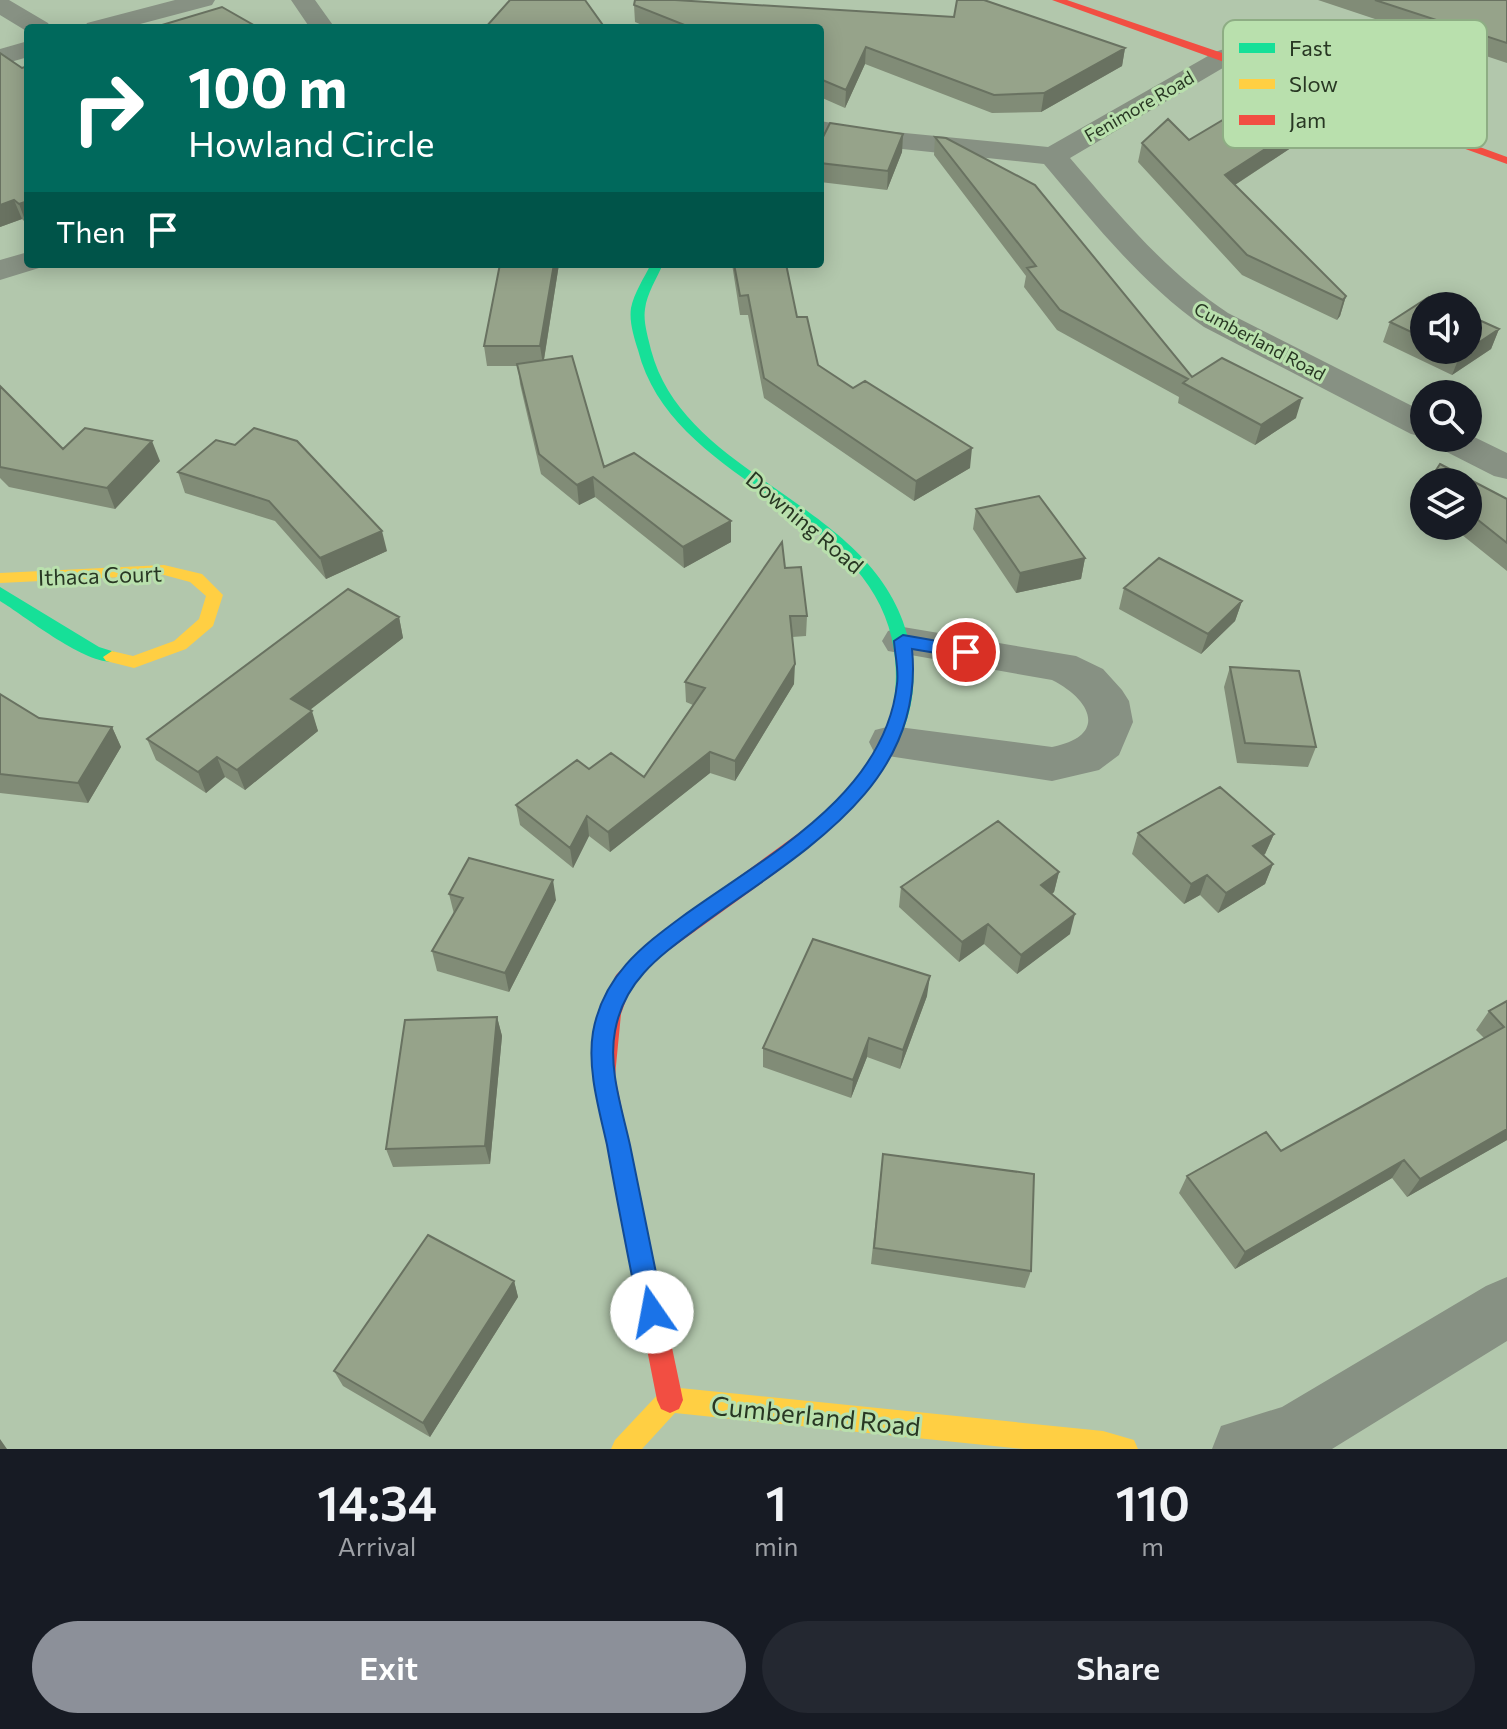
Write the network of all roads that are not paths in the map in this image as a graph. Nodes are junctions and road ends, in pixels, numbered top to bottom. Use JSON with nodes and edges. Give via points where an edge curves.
{"nodes":[{"id":1,"x":203,"y":0,"type":"edge"},
{"id":2,"x":303,"y":0,"type":"edge"},
{"id":3,"x":1057,"y":0,"type":"edge"},
{"id":4,"x":0,"y":5,"type":"edge"},
{"id":5,"x":32,"y":24,"type":"edge"},
{"id":6,"x":111,"y":24,"type":"edge"},
{"id":7,"x":319,"y":24,"type":"edge"},
{"id":8,"x":24,"y":50,"type":"edge"},
{"id":9,"x":0,"y":57,"type":"edge"},
{"id":10,"x":1223,"y":57,"type":"edge"},
{"id":11,"x":1223,"y":58,"type":"edge"},
{"id":12,"x":824,"y":130,"type":"edge"},
{"id":13,"x":1472,"y":148,"type":"edge"},
{"id":14,"x":1053,"y":156,"type":"junction"},
{"id":15,"x":1507,"y":161,"type":"edge"},
{"id":16,"x":24,"y":262,"type":"edge"},
{"id":17,"x":654,"y":268,"type":"edge"},
{"id":18,"x":0,"y":271,"type":"edge"},
{"id":19,"x":1410,"y":419,"type":"edge"},
{"id":20,"x":1476,"y":452,"type":"edge"},
{"id":21,"x":1507,"y":468,"type":"edge"},
{"id":22,"x":0,"y":578,"type":"edge"},
{"id":23,"x":0,"y":593,"type":"edge"},
{"id":24,"x":903,"y":641,"type":"junction"},
{"id":25,"x":891,"y":742,"type":"junction"},
{"id":26,"x":1507,"y":1307,"type":"edge"},
{"id":27,"x":670,"y":1400,"type":"junction"},
{"id":28,"x":624,"y":1449,"type":"edge"},
{"id":29,"x":1125,"y":1449,"type":"edge"},
{"id":30,"x":1244,"y":1449,"type":"edge"}],
"edges":[{"from":1,"to":6,"type":"street"},
{"from":2,"to":7,"type":"street"},
{"from":3,"to":10,"type":"street"},
{"from":4,"to":5,"type":"street"},
{"from":8,"to":9,"type":"street"},
{"from":11,"to":14,"type":"street","name":"Fenimore Road"},
{"from":12,"to":14,"type":"street"},
{"from":13,"to":15,"type":"street"},
{"from":14,"to":19,"type":"street","name":"Cumberland Road","via":[[1183,300]]},
{"from":16,"to":18,"type":"street"},
{"from":17,"to":24,"type":"street","name":"Downing Road","via":[[638,308],[638,342],[651,377],[706,441],[856,559],[881,591]]},
{"from":20,"to":21,"type":"street"},
{"from":22,"to":23,"type":"street","name":"Ithaca Court","via":[[164,570],[196,578],[215,595],[207,622],[180,645],[134,662],[93,652]]},
{"from":24,"to":25,"type":"street","name":"Downing Road","via":[[907,681]]},
{"from":24,"to":25,"type":"street","via":[[1061,667],[1088,680],[1107,701],[1111,722],[1103,743],[1083,758],[1052,764]]},
{"from":25,"to":27,"type":"street","name":"Downing Road","via":[[864,786],[824,823],[644,956],[618,991],[604,1032],[604,1076]]},
{"from":26,"to":30,"type":"street","via":[[1294,1436]]},
{"from":27,"to":28,"type":"street"},
{"from":27,"to":29,"type":"street","name":"Cumberland Road"}]}
